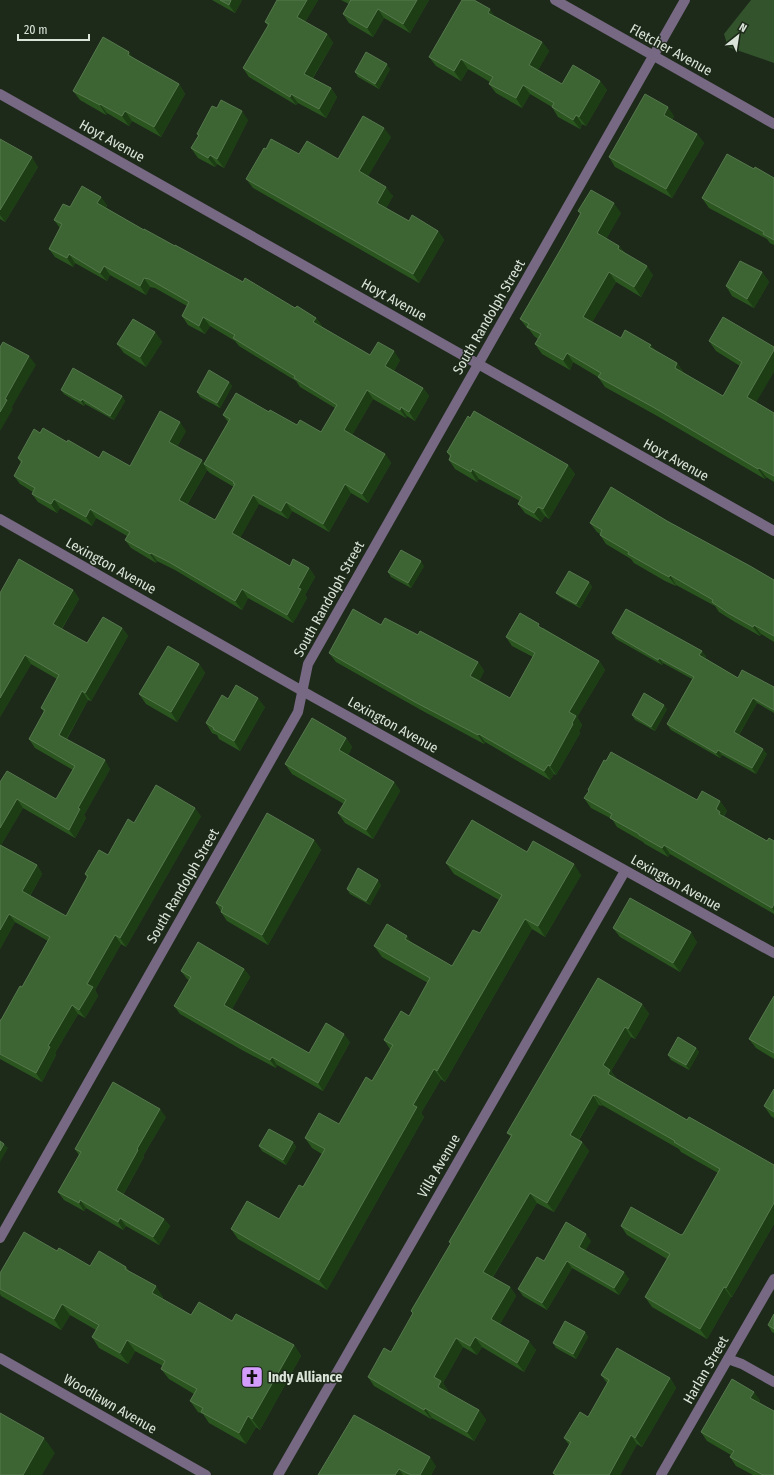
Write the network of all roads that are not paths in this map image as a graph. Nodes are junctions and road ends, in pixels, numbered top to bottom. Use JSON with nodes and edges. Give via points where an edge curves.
{"nodes":[{"id":1,"x":555,"y":0,"type":"edge"},
{"id":2,"x":685,"y":0,"type":"edge"},
{"id":3,"x":654,"y":56,"type":"junction"},
{"id":4,"x":0,"y":94,"type":"edge"},
{"id":5,"x":774,"y":124,"type":"edge"},
{"id":6,"x":478,"y":364,"type":"junction"},
{"id":7,"x":0,"y":519,"type":"edge"},
{"id":8,"x":774,"y":531,"type":"edge"},
{"id":9,"x":302,"y":690,"type":"junction"},
{"id":10,"x":625,"y":870,"type":"junction"},
{"id":11,"x":774,"y":953,"type":"edge"},
{"id":12,"x":0,"y":1238,"type":"edge"},
{"id":13,"x":774,"y":1279,"type":"edge"},
{"id":14,"x":0,"y":1358,"type":"edge"},
{"id":15,"x":728,"y":1359,"type":"junction"},
{"id":16,"x":774,"y":1382,"type":"edge"},
{"id":17,"x":206,"y":1475,"type":"edge"},
{"id":18,"x":278,"y":1475,"type":"edge"},
{"id":19,"x":661,"y":1475,"type":"edge"}],
"edges":[{"from":1,"to":3,"type":"street","name":"Fletcher Avenue"},
{"from":2,"to":3,"type":"street","name":"South Randolph Street"},
{"from":3,"to":5,"type":"street","name":"Fletcher Avenue"},
{"from":3,"to":6,"type":"street","name":"South Randolph Street"},
{"from":4,"to":6,"type":"street","name":"Hoyt Avenue"},
{"from":6,"to":8,"type":"street","name":"Hoyt Avenue"},
{"from":6,"to":9,"type":"street","name":"South Randolph Street","via":[[308,664]]},
{"from":7,"to":9,"type":"street","name":"Lexington Avenue"},
{"from":9,"to":10,"type":"street","name":"Lexington Avenue"},
{"from":9,"to":12,"type":"street","name":"South Randolph Street","via":[[298,712]]},
{"from":10,"to":11,"type":"street","name":"Lexington Avenue"},
{"from":10,"to":18,"type":"street","name":"Villa Avenue"},
{"from":13,"to":15,"type":"street","name":"Harlan Street"},
{"from":14,"to":17,"type":"street","name":"Woodlawn Avenue"},
{"from":15,"to":16,"type":"street"},
{"from":15,"to":19,"type":"street","name":"Harlan Street"}]}
